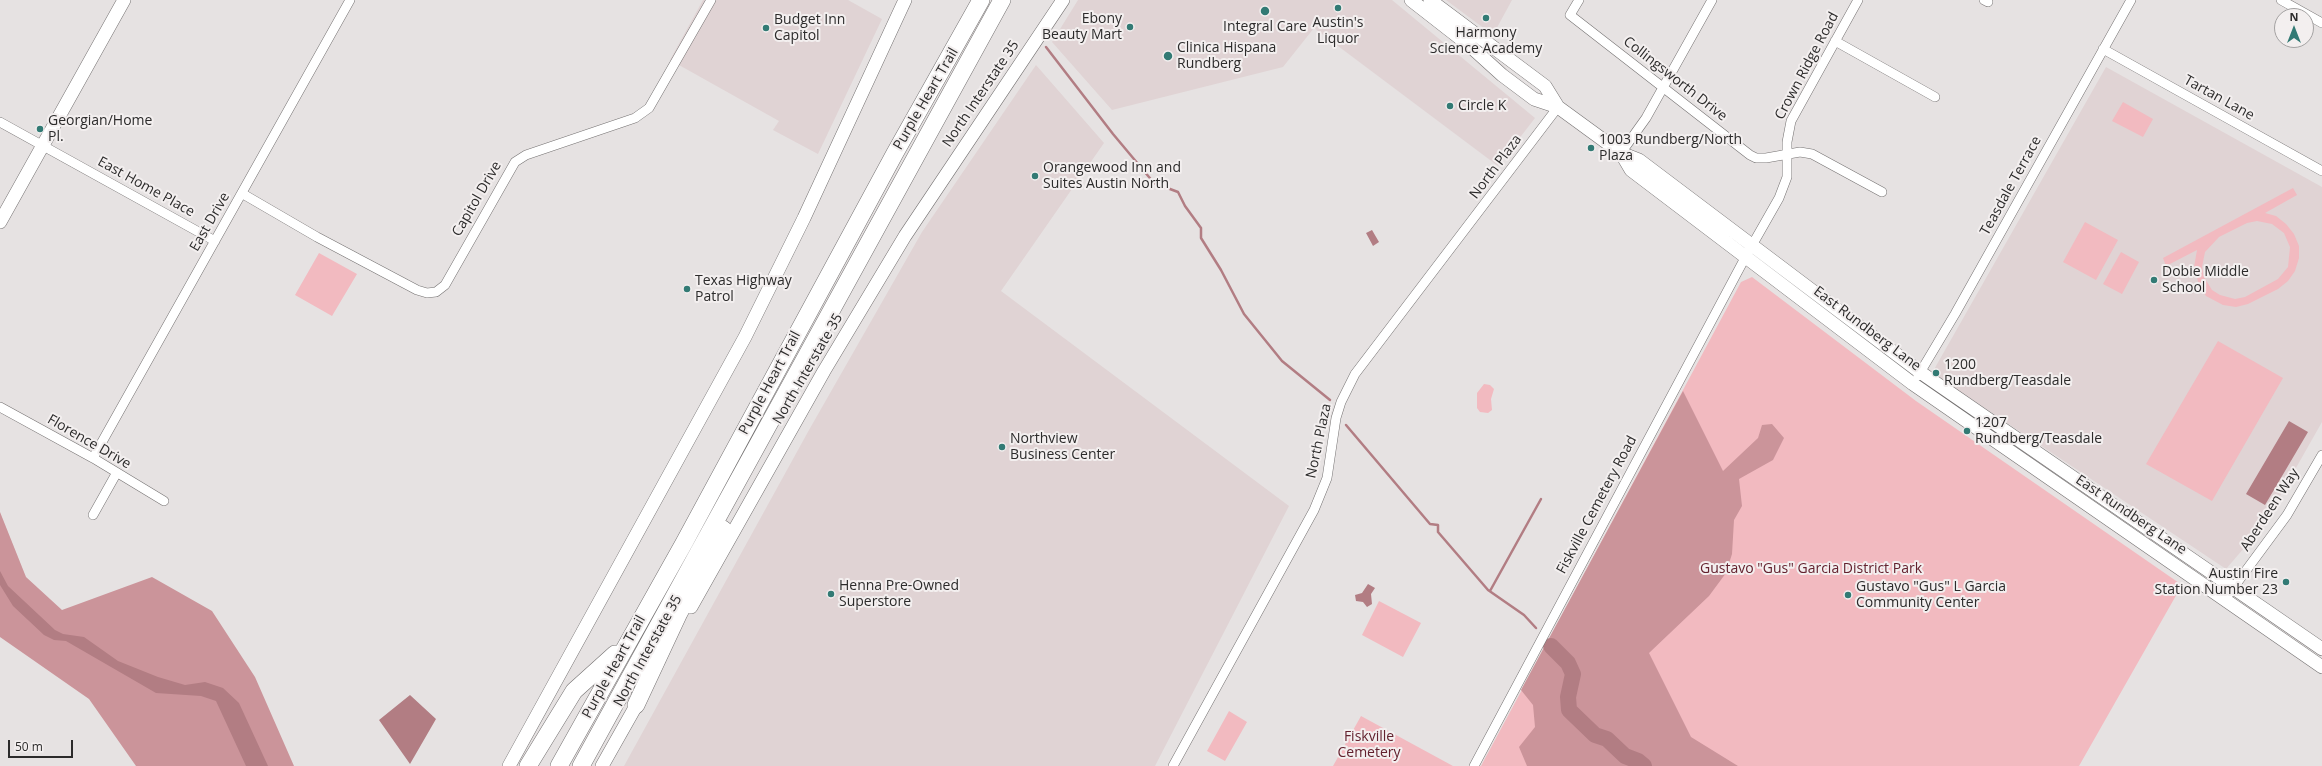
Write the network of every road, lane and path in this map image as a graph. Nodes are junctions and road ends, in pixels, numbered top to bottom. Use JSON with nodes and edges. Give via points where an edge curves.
{"nodes":[{"id":1,"x":124,"y":0,"type":"edge"},
{"id":2,"x":350,"y":0,"type":"edge"},
{"id":3,"x":711,"y":0,"type":"edge"},
{"id":4,"x":905,"y":0,"type":"edge"},
{"id":5,"x":981,"y":0,"type":"edge"},
{"id":6,"x":1002,"y":0,"type":"edge"},
{"id":7,"x":1063,"y":0,"type":"edge"},
{"id":8,"x":1411,"y":0,"type":"edge"},
{"id":9,"x":1430,"y":0,"type":"edge"},
{"id":10,"x":1579,"y":0,"type":"edge"},
{"id":11,"x":1712,"y":0,"type":"edge"},
{"id":12,"x":1858,"y":0,"type":"edge"},
{"id":13,"x":2130,"y":0,"type":"edge"},
{"id":14,"x":2281,"y":0,"type":"edge"},
{"id":15,"x":2322,"y":23,"type":"edge"},
{"id":16,"x":1835,"y":41,"type":"junction"},
{"id":17,"x":2103,"y":49,"type":"junction"},
{"id":18,"x":1663,"y":87,"type":"junction"},
{"id":19,"x":1935,"y":97,"type":"dead end"},
{"id":20,"x":1558,"y":107,"type":"junction"},
{"id":21,"x":0,"y":122,"type":"edge"},
{"id":22,"x":43,"y":146,"type":"junction"},
{"id":23,"x":1621,"y":153,"type":"junction"},
{"id":24,"x":1788,"y":153,"type":"junction"},
{"id":25,"x":2322,"y":171,"type":"edge"},
{"id":26,"x":1882,"y":192,"type":"dead end"},
{"id":27,"x":243,"y":194,"type":"junction"},
{"id":28,"x":0,"y":222,"type":"edge"},
{"id":29,"x":215,"y":241,"type":"junction"},
{"id":30,"x":1749,"y":251,"type":"junction"},
{"id":31,"x":803,"y":363,"type":"junction"},
{"id":32,"x":1920,"y":372,"type":"junction"},
{"id":33,"x":1912,"y":384,"type":"junction"},
{"id":34,"x":0,"y":407,"type":"edge"},
{"id":35,"x":1980,"y":412,"type":"junction"},
{"id":36,"x":1981,"y":431,"type":"junction"},
{"id":37,"x":2322,"y":455,"type":"edge"},
{"id":38,"x":93,"y":458,"type":"junction"},
{"id":39,"x":116,"y":474,"type":"junction"},
{"id":40,"x":2071,"y":475,"type":"junction"},
{"id":41,"x":2062,"y":487,"type":"junction"},
{"id":42,"x":164,"y":501,"type":"dead end"},
{"id":43,"x":93,"y":515,"type":"dead end"},
{"id":44,"x":2234,"y":588,"type":"junction"},
{"id":45,"x":2225,"y":599,"type":"junction"},
{"id":46,"x":2295,"y":631,"type":"junction"},
{"id":47,"x":2285,"y":641,"type":"junction"},
{"id":48,"x":625,"y":645,"type":"junction"},
{"id":49,"x":2322,"y":649,"type":"edge"},
{"id":50,"x":2322,"y":667,"type":"edge"},
{"id":51,"x":636,"y":705,"type":"junction"},
{"id":52,"x":509,"y":766,"type":"edge"},
{"id":53,"x":528,"y":766,"type":"edge"},
{"id":54,"x":559,"y":766,"type":"edge"},
{"id":55,"x":581,"y":766,"type":"edge"},
{"id":56,"x":602,"y":766,"type":"edge"},
{"id":57,"x":1174,"y":766,"type":"edge"},
{"id":58,"x":1474,"y":766,"type":"edge"}],
"edges":[{"from":1,"to":22,"type":"main road"},
{"from":2,"to":27,"type":"street","name":"East Drive"},
{"from":3,"to":27,"type":"street","name":"Capitol Drive","via":[[649,108],[635,118],[526,155],[515,162],[445,285],[436,292],[417,290]]},
{"from":4,"to":52,"type":"main road","via":[[804,218],[745,337]]},
{"from":5,"to":48,"type":"highway","name":"Purple Heart Trail","via":[[894,152],[684,543]]},
{"from":6,"to":31,"type":"highway","name":"Purple Heart Trail"},
{"from":7,"to":51,"type":"main road","name":"North Interstate 35","via":[[901,243],[824,372]]},
{"from":8,"to":20,"type":"main road","name":"East Rundberg Lane","via":[[1521,89],[1534,98]]},
{"from":9,"to":20,"type":"main road","name":"East Rundberg Lane","via":[[1545,86]]},
{"from":10,"to":18,"type":"street","name":"Collingsworth Drive","via":[[1570,15]]},
{"from":11,"to":18,"type":"street"},
{"from":12,"to":16,"type":"street","name":"Crown Ridge Road"},
{"from":13,"to":17,"type":"street","name":"Teasdale Terrace"},
{"from":14,"to":15,"type":"street"},
{"from":16,"to":19,"type":"street"},
{"from":16,"to":24,"type":"street","name":"Crown Ridge Road","via":[[1791,121],[1788,130]]},
{"from":17,"to":25,"type":"street","name":"Tartan Lane"},
{"from":17,"to":32,"type":"street","name":"Teasdale Terrace"},
{"from":18,"to":23,"type":"street","via":[[1646,118]]},
{"from":18,"to":24,"type":"street","name":"Collingsworth Drive","via":[[1756,158],[1771,158]]},
{"from":20,"to":23,"type":"main road","name":"East Rundberg Lane"},
{"from":20,"to":57,"type":"street","name":"North Plaza","via":[[1355,374],[1336,418],[1327,478],[1317,504]]},
{"from":21,"to":22,"type":"street","name":"East Home Place"},
{"from":22,"to":28,"type":"main road"},
{"from":22,"to":29,"type":"street","name":"East Home Place"},
{"from":23,"to":30,"type":"main road","name":"East Rundberg Lane","via":[[1631,170]]},
{"from":24,"to":26,"type":"street","name":"Collingsworth Drive","via":[[1812,154]]},
{"from":24,"to":30,"type":"street","name":"Crown Ridge Road","via":[[1785,186]]},
{"from":27,"to":29,"type":"street","name":"East Drive"},
{"from":29,"to":38,"type":"street","name":"East Drive"},
{"from":30,"to":32,"type":"main road","name":"East Rundberg Lane"},
{"from":30,"to":33,"type":"main road","name":"East Rundberg Lane"},
{"from":30,"to":58,"type":"street","name":"Fiskville Cemetery Road"},
{"from":31,"to":51,"type":"highway","via":[[784,413],[679,613]]},
{"from":31,"to":55,"type":"highway","name":"Purple Heart Trail"},
{"from":32,"to":33,"type":"street","name":"Teasdale Terrace"},
{"from":32,"to":35,"type":"main road","name":"East Rundberg Lane"},
{"from":33,"to":36,"type":"main road","name":"East Rundberg Lane"},
{"from":34,"to":38,"type":"street","name":"Florence Drive"},
{"from":35,"to":36,"type":"main road"},
{"from":35,"to":40,"type":"main road","name":"East Rundberg Lane"},
{"from":36,"to":41,"type":"main road","name":"East Rundberg Lane"},
{"from":37,"to":44,"type":"street","name":"Aberdeen Way","via":[[2287,515]]},
{"from":38,"to":39,"type":"street","name":"Florence Drive"},
{"from":39,"to":42,"type":"street","name":"Florence Drive"},
{"from":39,"to":43,"type":"street"},
{"from":40,"to":41,"type":"main road"},
{"from":40,"to":44,"type":"main road","name":"East Rundberg Lane"},
{"from":41,"to":45,"type":"main road","name":"East Rundberg Lane"},
{"from":44,"to":45,"type":"street","name":"Aberdeen Way"},
{"from":44,"to":46,"type":"main road","name":"East Rundberg Lane"},
{"from":45,"to":47,"type":"main road","name":"East Rundberg Lane"},
{"from":46,"to":47,"type":"main road"},
{"from":46,"to":49,"type":"main road","name":"East Rundberg Lane"},
{"from":47,"to":50,"type":"main road","name":"East Rundberg Lane"},
{"from":48,"to":53,"type":"highway","via":[[574,691]]},
{"from":48,"to":54,"type":"highway","name":"Purple Heart Trail"},
{"from":51,"to":56,"type":"main road","name":"North Interstate 35"}]}
